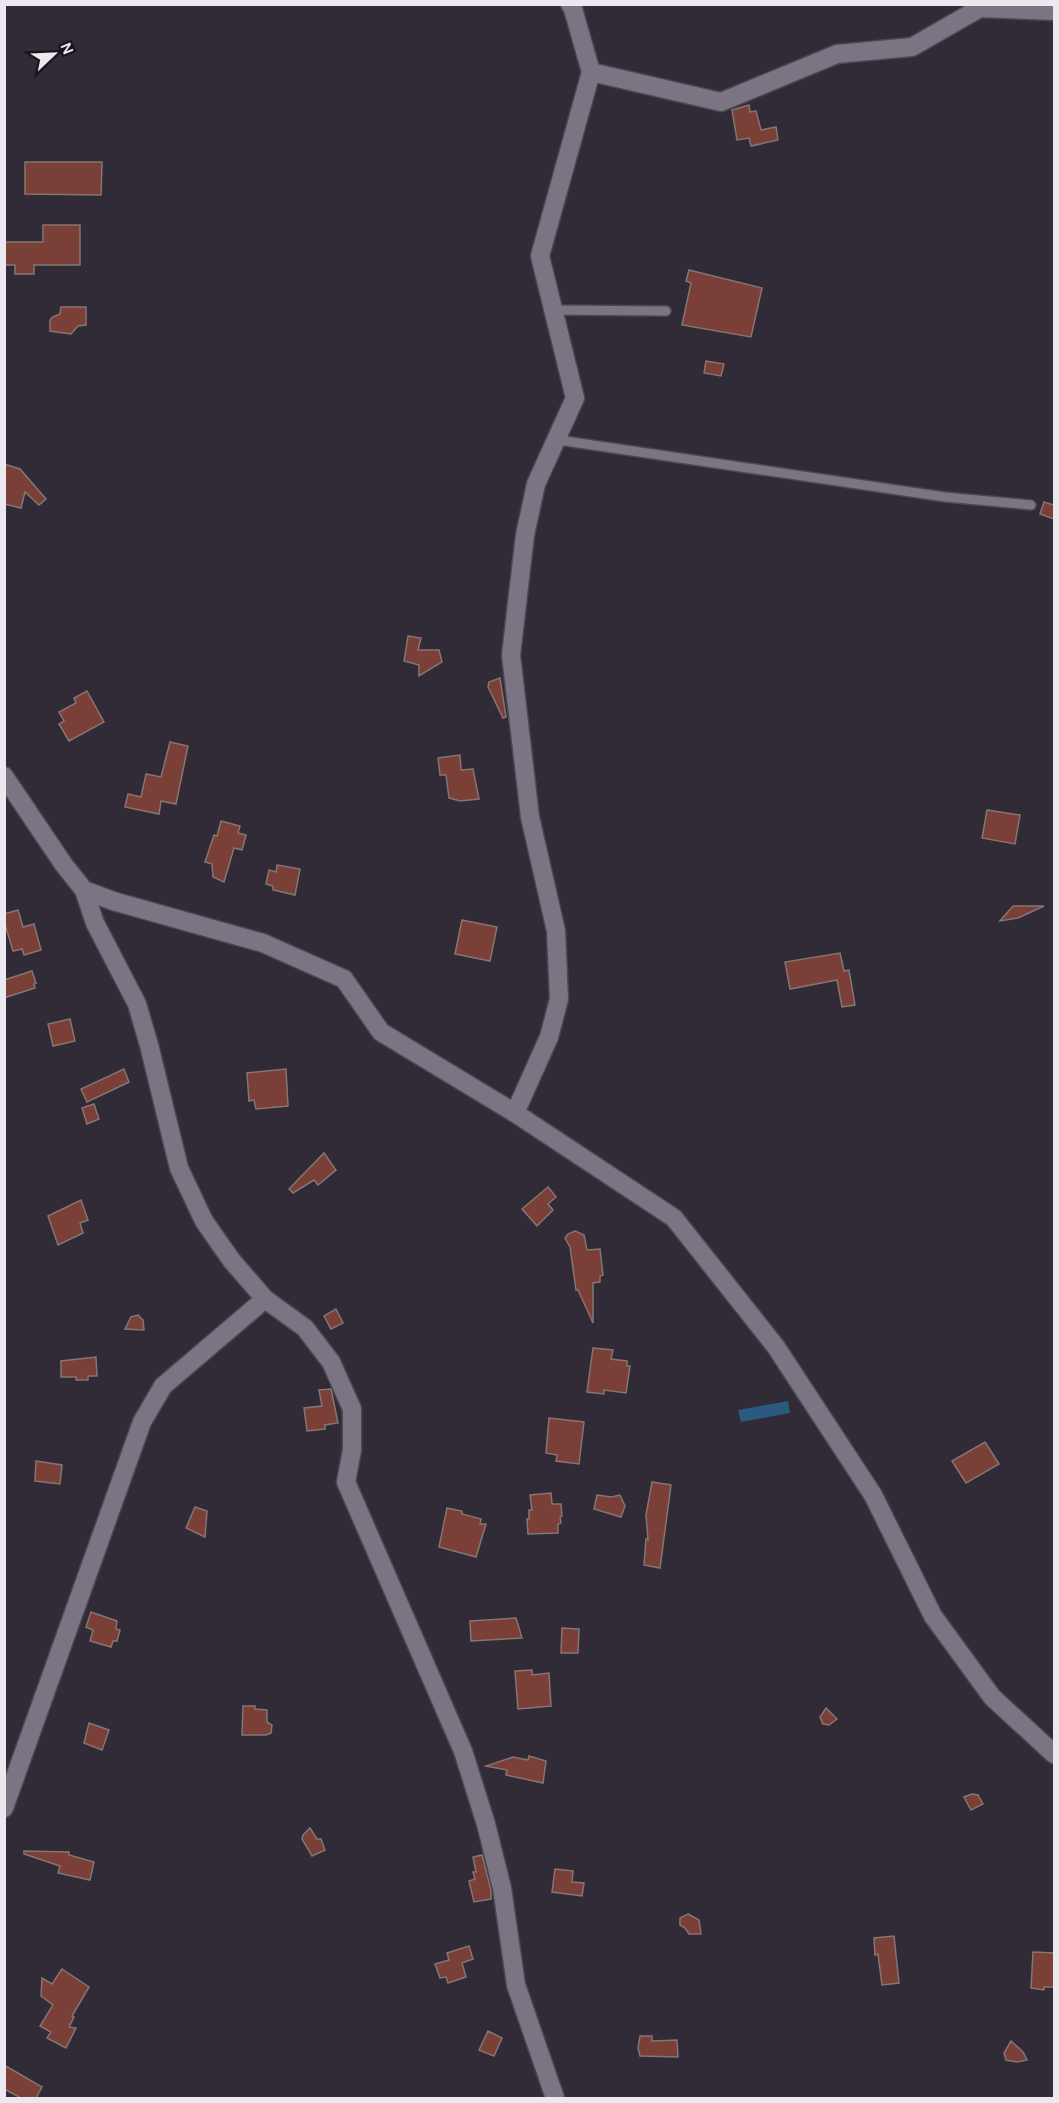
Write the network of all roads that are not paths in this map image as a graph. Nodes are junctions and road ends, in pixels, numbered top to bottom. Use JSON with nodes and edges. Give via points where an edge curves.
{"nodes":[{"id":1,"x":570,"y":4,"type":"edge"},
{"id":2,"x":1054,"y":11,"type":"edge"},
{"id":3,"x":591,"y":72,"type":"junction"},
{"id":4,"x":553,"y":310,"type":"junction"},
{"id":5,"x":666,"y":311,"type":"dead end"},
{"id":6,"x":558,"y":440,"type":"junction"},
{"id":7,"x":1031,"y":505,"type":"dead end"},
{"id":8,"x":4,"y":776,"type":"edge"},
{"id":9,"x":84,"y":890,"type":"junction"},
{"id":10,"x":514,"y":1113,"type":"junction"},
{"id":11,"x":265,"y":1299,"type":"junction"},
{"id":12,"x":1054,"y":1754,"type":"edge"},
{"id":13,"x":4,"y":1808,"type":"edge"},
{"id":14,"x":555,"y":2098,"type":"edge"}],
"edges":[{"from":1,"to":3,"type":"street"},
{"from":2,"to":3,"type":"street","via":[[980,8],[912,47],[837,54],[721,102]]},
{"from":3,"to":4,"type":"street","via":[[540,256]]},
{"from":4,"to":5,"type":"lane"},
{"from":4,"to":6,"type":"street","via":[[575,398]]},
{"from":6,"to":7,"type":"lane","via":[[945,497]]},
{"from":6,"to":10,"type":"street","via":[[536,484],[529,515],[511,655],[530,818],[556,931],[559,999],[549,1037]]},
{"from":8,"to":9,"type":"street"},
{"from":9,"to":10,"type":"street","via":[[263,943],[344,979],[381,1032]]},
{"from":9,"to":11,"type":"street","via":[[95,923],[136,1004],[178,1168],[204,1221]]},
{"from":10,"to":12,"type":"street","via":[[674,1218],[776,1347],[873,1495],[933,1616],[992,1697]]},
{"from":11,"to":13,"type":"street","via":[[163,1386],[142,1422]]},
{"from":11,"to":14,"type":"street","via":[[305,1328],[331,1362],[352,1409],[352,1450],[346,1482],[463,1751],[502,1887],[516,1985]]}]}
